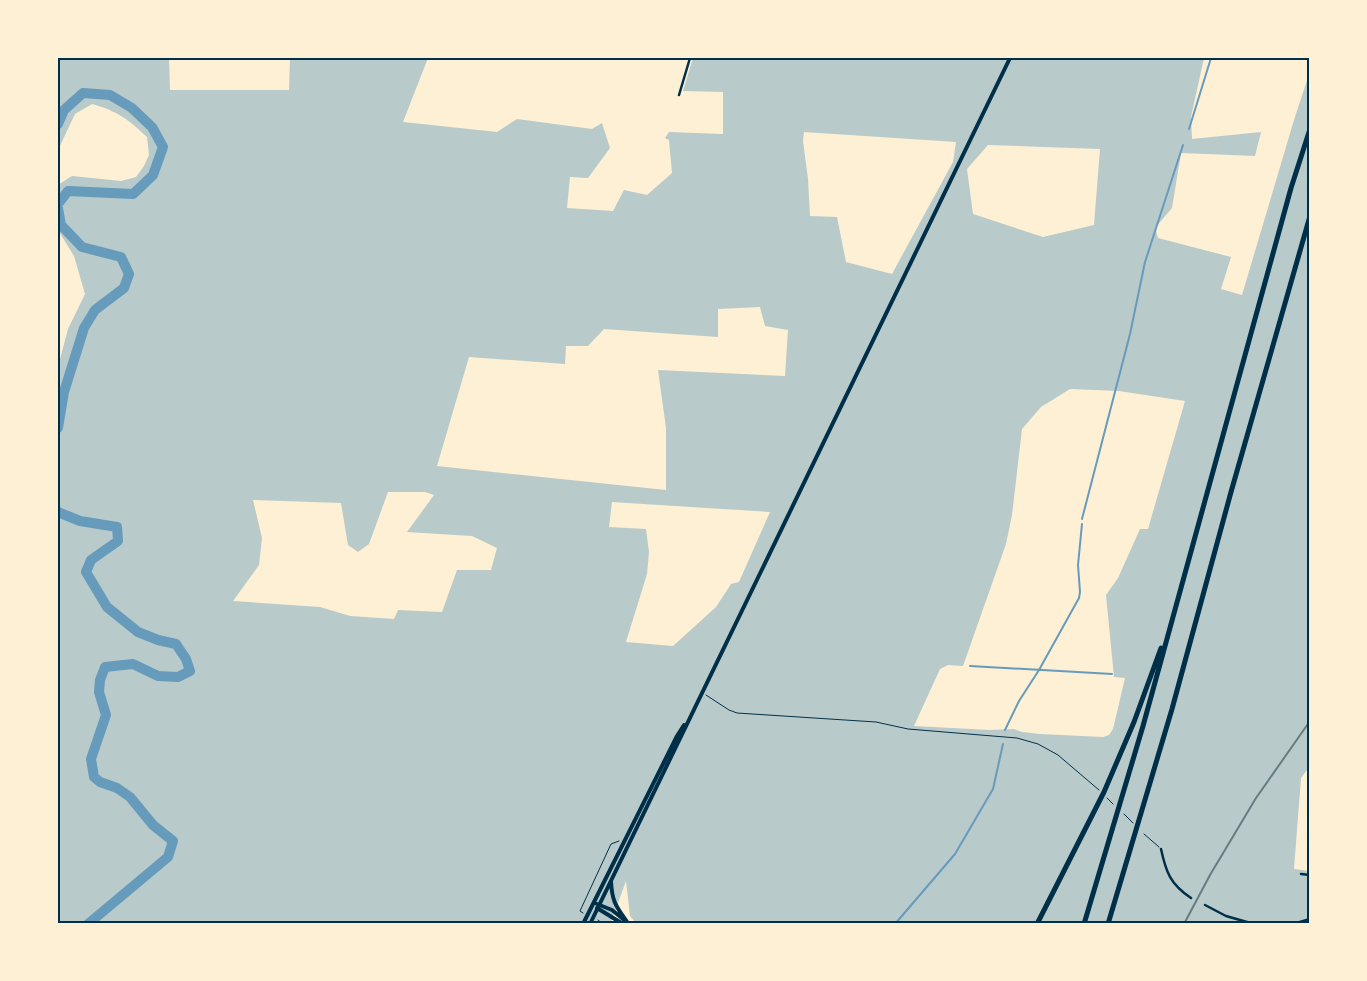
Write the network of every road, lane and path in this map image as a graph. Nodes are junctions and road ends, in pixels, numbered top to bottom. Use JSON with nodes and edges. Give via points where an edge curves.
{"nodes":[{"id":1,"x":690,"y":58,"type":"edge"},
{"id":2,"x":1010,"y":58,"type":"edge"},
{"id":3,"x":679,"y":95,"type":"dead end"},
{"id":4,"x":1310,"y":128,"type":"edge"},
{"id":5,"x":1310,"y":216,"type":"edge"},
{"id":6,"x":1173,"y":617,"type":"junction"},
{"id":7,"x":702,"y":692,"type":"junction"},
{"id":8,"x":689,"y":719,"type":"junction"},
{"id":9,"x":1099,"y":790,"type":"dead end"},
{"id":10,"x":1105,"y":797,"type":"dead end"},
{"id":11,"x":1114,"y":805,"type":"dead end"},
{"id":12,"x":1124,"y":814,"type":"dead end"},
{"id":13,"x":1134,"y":824,"type":"dead end"},
{"id":14,"x":1144,"y":834,"type":"dead end"},
{"id":15,"x":624,"y":839,"type":"junction"},
{"id":16,"x":1161,"y":849,"type":"joint"},
{"id":17,"x":1301,"y":874,"type":"dead end"},
{"id":18,"x":1310,"y":875,"type":"edge"},
{"id":19,"x":611,"y":879,"type":"junction"},
{"id":20,"x":1191,"y":898,"type":"dead end"},
{"id":21,"x":593,"y":904,"type":"junction"},
{"id":22,"x":1205,"y":905,"type":"dead end"},
{"id":23,"x":598,"y":906,"type":"junction"},
{"id":24,"x":588,"y":914,"type":"junction"},
{"id":25,"x":593,"y":917,"type":"junction"},
{"id":26,"x":1310,"y":919,"type":"edge"},
{"id":27,"x":626,"y":923,"type":"edge"},
{"id":28,"x":583,"y":924,"type":"edge"},
{"id":29,"x":590,"y":924,"type":"edge"},
{"id":30,"x":603,"y":924,"type":"edge"},
{"id":31,"x":1037,"y":924,"type":"edge"},
{"id":32,"x":1084,"y":924,"type":"edge"},
{"id":33,"x":1110,"y":924,"type":"edge"},
{"id":34,"x":1254,"y":924,"type":"edge"},
{"id":35,"x":1293,"y":924,"type":"edge"}],
"edges":[{"from":1,"to":3,"type":"street"},
{"from":2,"to":7,"type":"main road"},
{"from":4,"to":6,"type":"highway","via":[[1285,207]]},
{"from":5,"to":33,"type":"highway"},
{"from":6,"to":31,"type":"highway","via":[[1120,757]]},
{"from":6,"to":32,"type":"highway"},
{"from":7,"to":8,"type":"main road"},
{"from":7,"to":9,"type":"path","via":[[737,713],[876,722],[908,729],[1017,738],[1038,744],[1058,755]]},
{"from":8,"to":15,"type":"main road","via":[[676,736]]},
{"from":8,"to":19,"type":"main road"},
{"from":10,"to":11,"type":"path"},
{"from":12,"to":13,"type":"path"},
{"from":14,"to":16,"type":"path"},
{"from":15,"to":21,"type":"main road"},
{"from":15,"to":24,"type":"path","via":[[611,844],[580,911]]},
{"from":16,"to":20,"type":"street","via":[[1171,879]]},
{"from":17,"to":18,"type":"street"},
{"from":19,"to":23,"type":"main road"},
{"from":19,"to":27,"type":"main road","via":[[612,897]]},
{"from":21,"to":23,"type":"main road"},
{"from":21,"to":24,"type":"main road"},
{"from":22,"to":34,"type":"street","via":[[1226,916]]},
{"from":23,"to":25,"type":"main road"},
{"from":23,"to":27,"type":"main road"},
{"from":24,"to":28,"type":"main road"},
{"from":25,"to":29,"type":"main road"},
{"from":25,"to":30,"type":"path"},
{"from":26,"to":35,"type":"street"}]}
